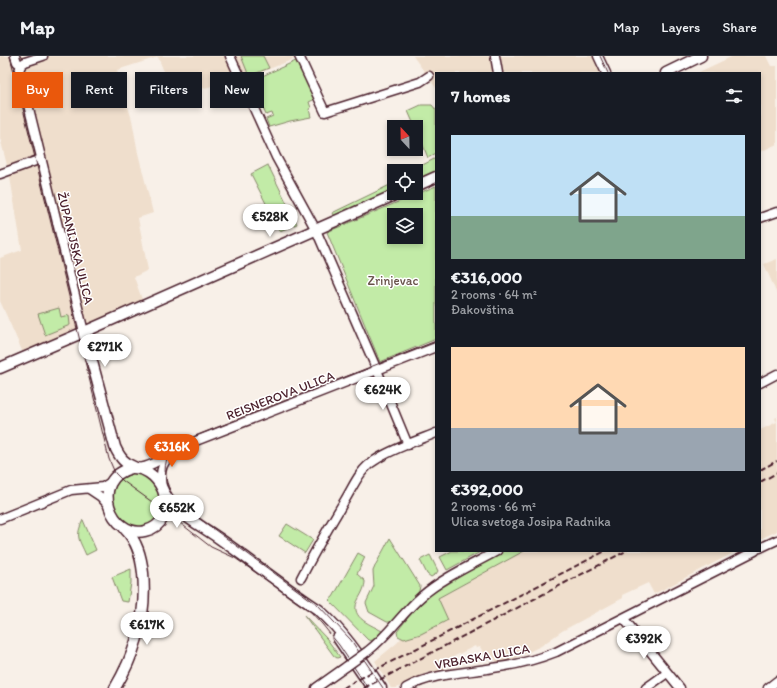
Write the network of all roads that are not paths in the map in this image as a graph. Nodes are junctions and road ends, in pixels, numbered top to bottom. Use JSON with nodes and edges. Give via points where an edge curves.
{"nodes":[{"id":1,"x":15,"y":56,"type":"edge"},
{"id":2,"x":43,"y":56,"type":"edge"},
{"id":3,"x":230,"y":56,"type":"edge"},
{"id":4,"x":299,"y":56,"type":"edge"},
{"id":5,"x":495,"y":56,"type":"edge"},
{"id":6,"x":598,"y":56,"type":"edge"},
{"id":7,"x":701,"y":56,"type":"edge"},
{"id":8,"x":21,"y":65,"type":"junction"},
{"id":9,"x":498,"y":72,"type":"edge"},
{"id":10,"x":606,"y":72,"type":"edge"},
{"id":11,"x":668,"y":72,"type":"edge"},
{"id":12,"x":429,"y":76,"type":"dead end"},
{"id":13,"x":41,"y":159,"type":"junction"},
{"id":14,"x":0,"y":174,"type":"edge"},
{"id":15,"x":435,"y":177,"type":"edge"},
{"id":16,"x":423,"y":183,"type":"edge"},
{"id":17,"x":387,"y":198,"type":"edge"},
{"id":18,"x":777,"y":212,"type":"edge"},
{"id":19,"x":761,"y":218,"type":"edge"},
{"id":20,"x":316,"y":230,"type":"junction"},
{"id":21,"x":84,"y":332,"type":"junction"},
{"id":22,"x":435,"y":347,"type":"edge"},
{"id":23,"x":0,"y":368,"type":"edge"},
{"id":24,"x":377,"y":370,"type":"junction"},
{"id":25,"x":777,"y":374,"type":"edge"},
{"id":26,"x":761,"y":382,"type":"edge"},
{"id":27,"x":435,"y":433,"type":"edge"},
{"id":28,"x":408,"y":445,"type":"junction"},
{"id":29,"x":115,"y":447,"type":"junction"},
{"id":30,"x":178,"y":448,"type":"junction"},
{"id":31,"x":136,"y":468,"type":"junction"},
{"id":32,"x":112,"y":480,"type":"junction"},
{"id":33,"x":90,"y":489,"type":"junction"},
{"id":34,"x":163,"y":491,"type":"junction"},
{"id":35,"x":109,"y":506,"type":"junction"},
{"id":36,"x":0,"y":519,"type":"edge"},
{"id":37,"x":191,"y":519,"type":"junction"},
{"id":38,"x":160,"y":522,"type":"junction"},
{"id":39,"x":124,"y":527,"type":"junction"},
{"id":40,"x":150,"y":529,"type":"junction"},
{"id":41,"x":777,"y":540,"type":"edge"},
{"id":42,"x":761,"y":548,"type":"edge"},
{"id":43,"x":139,"y":551,"type":"junction"},
{"id":44,"x":495,"y":552,"type":"edge"},
{"id":45,"x":753,"y":552,"type":"edge"},
{"id":46,"x":301,"y":578,"type":"dead end"},
{"id":47,"x":303,"y":599,"type":"junction"},
{"id":48,"x":624,"y":619,"type":"junction"},
{"id":49,"x":667,"y":673,"type":"junction"},
{"id":50,"x":777,"y":681,"type":"edge"},
{"id":51,"x":115,"y":688,"type":"edge"},
{"id":52,"x":316,"y":688,"type":"edge"},
{"id":53,"x":372,"y":688,"type":"edge"},
{"id":54,"x":381,"y":688,"type":"edge"},
{"id":55,"x":406,"y":688,"type":"edge"},
{"id":56,"x":646,"y":688,"type":"edge"},
{"id":57,"x":680,"y":688,"type":"edge"},
{"id":58,"x":768,"y":688,"type":"edge"}],
"edges":[{"from":1,"to":8,"type":"street"},
{"from":2,"to":8,"type":"street"},
{"from":3,"to":20,"type":"street","via":[[276,157]]},
{"from":4,"to":12,"type":"street","via":[[325,112],[420,82]]},
{"from":5,"to":9,"type":"street"},
{"from":6,"to":10,"type":"street"},
{"from":7,"to":11,"type":"main road"},
{"from":8,"to":13,"type":"street","name":"ŽUPANIJSKA ULICA","via":[[20,76]]},
{"from":13,"to":14,"type":"street"},
{"from":13,"to":21,"type":"street","name":"ŽUPANIJSKA ULICA"},
{"from":15,"to":16,"type":"main road"},
{"from":17,"to":20,"type":"main road"},
{"from":18,"to":19,"type":"street"},
{"from":20,"to":21,"type":"main road"},
{"from":20,"to":24,"type":"street"},
{"from":21,"to":23,"type":"main road"},
{"from":21,"to":29,"type":"main road","name":"ŽUPANIJSKA ULICA"},
{"from":22,"to":24,"type":"street","name":"REISNEROVA ULICA"},
{"from":24,"to":28,"type":"street"},
{"from":24,"to":30,"type":"street","name":"REISNEROVA ULICA"},
{"from":25,"to":26,"type":"street"},
{"from":27,"to":28,"type":"street"},
{"from":28,"to":46,"type":"street","via":[[374,461],[360,475]]},
{"from":29,"to":31,"type":"main road","name":"ŽUPANIJSKA ULICA","via":[[127,465]]},
{"from":29,"to":32,"type":"main road","name":"ŽUPANIJSKA ULICA","via":[[116,465]]},
{"from":30,"to":31,"type":"street","name":"REISNEROVA ULICA","via":[[153,464]]},
{"from":30,"to":34,"type":"street","via":[[166,459],[162,467],[160,476]]},
{"from":31,"to":32,"type":"main road","via":[[123,471]]},
{"from":31,"to":34,"type":"main road","via":[[150,474]]},
{"from":32,"to":33,"type":"street","via":[[103,487]]},
{"from":32,"to":35,"type":"main road","via":[[107,496]]},
{"from":33,"to":35,"type":"street"},
{"from":33,"to":36,"type":"street","via":[[71,490]]},
{"from":34,"to":37,"type":"main road","via":[[176,509]]},
{"from":34,"to":38,"type":"main road","via":[[166,510]]},
{"from":35,"to":39,"type":"main road","via":[[116,520]]},
{"from":37,"to":38,"type":"main road","via":[[172,517]]},
{"from":37,"to":47,"type":"main road"},
{"from":38,"to":40,"type":"main road"},
{"from":39,"to":40,"type":"main road","via":[[133,532]]},
{"from":39,"to":43,"type":"main road","via":[[132,536]]},
{"from":40,"to":43,"type":"main road","via":[[142,540]]},
{"from":41,"to":42,"type":"street"},
{"from":43,"to":51,"type":"main road","via":[[144,590],[141,623],[131,658]]},
{"from":44,"to":52,"type":"street","bridge":true,"via":[[426,592],[382,640]]},
{"from":45,"to":48,"type":"street","name":"VRBASKA ULICA"},
{"from":47,"to":53,"type":"main road","via":[[340,641]]},
{"from":47,"to":54,"type":"main road","via":[[319,610],[344,635]]},
{"from":48,"to":49,"type":"street"},
{"from":48,"to":55,"type":"street","name":"VRBASKA ULICA","via":[[541,658],[434,677]]},
{"from":49,"to":56,"type":"street"},
{"from":49,"to":57,"type":"street"},
{"from":50,"to":58,"type":"street"}]}
